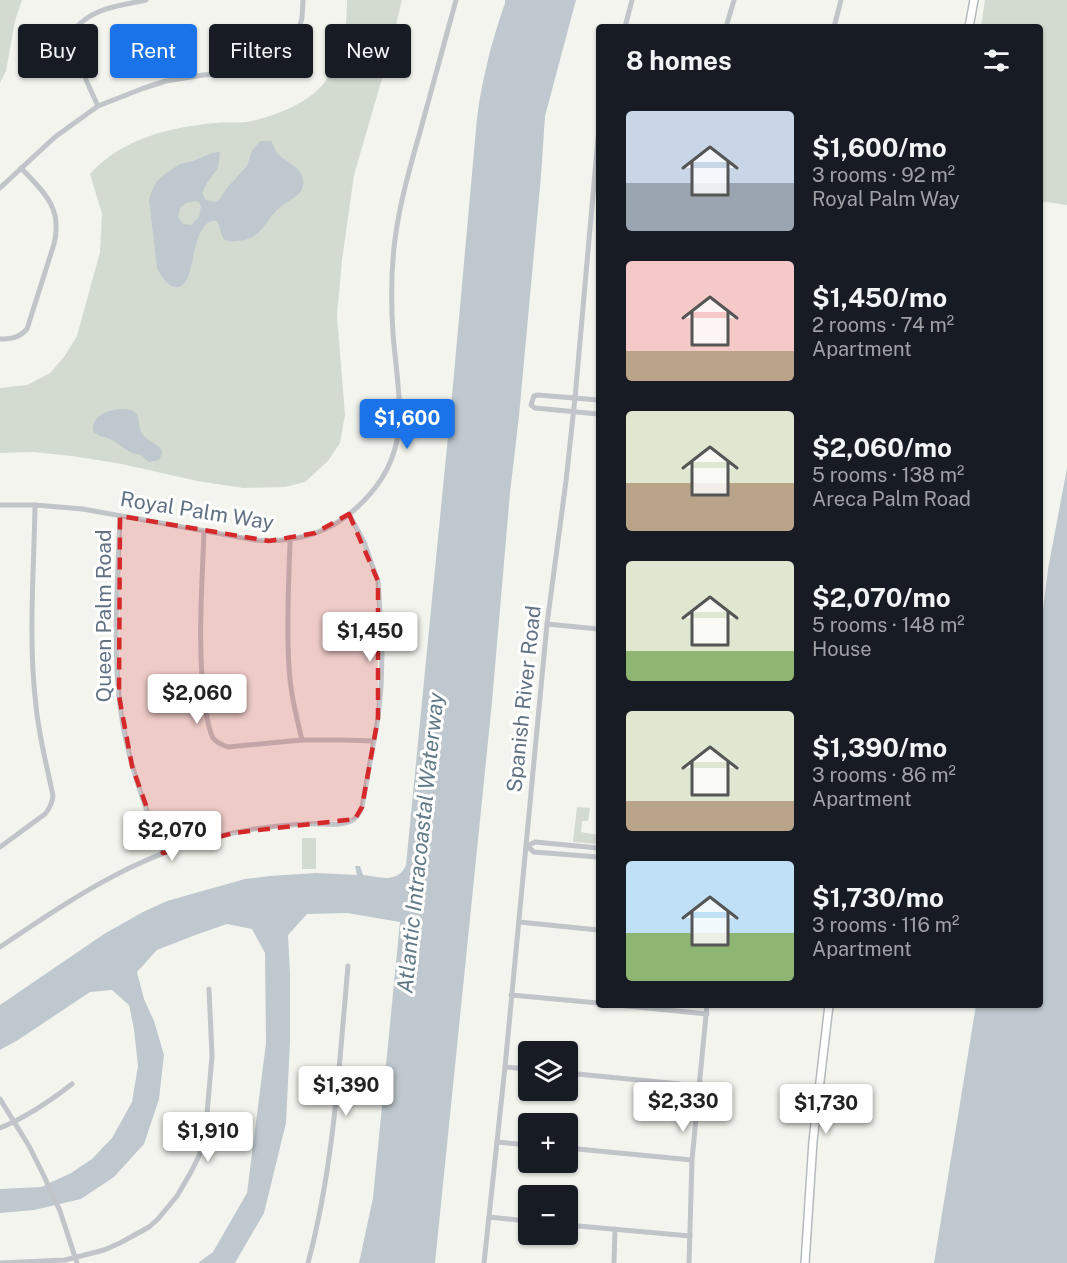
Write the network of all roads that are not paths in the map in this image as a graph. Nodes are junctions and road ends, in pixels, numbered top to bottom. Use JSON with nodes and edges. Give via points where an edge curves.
{"nodes":[{"id":1,"x":146,"y":0,"type":"edge"},
{"id":2,"x":303,"y":0,"type":"edge"},
{"id":3,"x":456,"y":0,"type":"edge"},
{"id":4,"x":632,"y":0,"type":"edge"},
{"id":5,"x":734,"y":0,"type":"edge"},
{"id":6,"x":841,"y":0,"type":"edge"},
{"id":7,"x":974,"y":0,"type":"edge"},
{"id":8,"x":626,"y":24,"type":"edge"},
{"id":9,"x":727,"y":24,"type":"edge"},
{"id":10,"x":835,"y":24,"type":"edge"},
{"id":11,"x":970,"y":24,"type":"edge"},
{"id":12,"x":98,"y":106,"type":"junction"},
{"id":13,"x":596,"y":161,"type":"edge"},
{"id":14,"x":21,"y":168,"type":"junction"},
{"id":15,"x":0,"y":188,"type":"edge"},
{"id":16,"x":0,"y":339,"type":"edge"},
{"id":17,"x":575,"y":398,"type":"junction"},
{"id":18,"x":596,"y":400,"type":"edge"},
{"id":19,"x":573,"y":412,"type":"junction"},
{"id":20,"x":596,"y":414,"type":"edge"},
{"id":21,"x":0,"y":505,"type":"edge"},
{"id":22,"x":35,"y":505,"type":"junction"},
{"id":23,"x":349,"y":514,"type":"junction"},
{"id":24,"x":120,"y":516,"type":"junction"},
{"id":25,"x":204,"y":531,"type":"junction"},
{"id":26,"x":290,"y":540,"type":"junction"},
{"id":27,"x":547,"y":624,"type":"junction"},
{"id":28,"x":596,"y":628,"type":"edge"},
{"id":29,"x":302,"y":740,"type":"junction"},
{"id":30,"x":374,"y":741,"type":"junction"},
{"id":31,"x":527,"y":846,"type":"junction"},
{"id":32,"x":0,"y":847,"type":"edge"},
{"id":33,"x":596,"y":848,"type":"edge"},
{"id":34,"x":163,"y":853,"type":"junction"},
{"id":35,"x":596,"y":857,"type":"edge"},
{"id":36,"x":519,"y":922,"type":"junction"},
{"id":37,"x":596,"y":930,"type":"edge"},
{"id":38,"x":0,"y":947,"type":"edge"},
{"id":39,"x":348,"y":966,"type":"dead end"},
{"id":40,"x":209,"y":989,"type":"dead end"},
{"id":41,"x":511,"y":995,"type":"junction"},
{"id":42,"x":596,"y":1003,"type":"edge"},
{"id":43,"x":647,"y":1008,"type":"edge"},
{"id":44,"x":707,"y":1008,"type":"edge"},
{"id":45,"x":830,"y":1008,"type":"edge"},
{"id":46,"x":707,"y":1014,"type":"junction"},
{"id":47,"x":505,"y":1067,"type":"junction"},
{"id":48,"x":518,"y":1068,"type":"edge"},
{"id":49,"x":578,"y":1074,"type":"edge"},
{"id":50,"x":72,"y":1084,"type":"dead end"},
{"id":51,"x":700,"y":1086,"type":"junction"},
{"id":52,"x":0,"y":1099,"type":"edge"},
{"id":53,"x":15,"y":1122,"type":"junction"},
{"id":54,"x":0,"y":1128,"type":"edge"},
{"id":55,"x":497,"y":1142,"type":"junction"},
{"id":56,"x":518,"y":1144,"type":"edge"},
{"id":57,"x":578,"y":1149,"type":"edge"},
{"id":58,"x":692,"y":1160,"type":"junction"},
{"id":59,"x":489,"y":1217,"type":"junction"},
{"id":60,"x":518,"y":1220,"type":"edge"},
{"id":61,"x":578,"y":1226,"type":"edge"},
{"id":62,"x":615,"y":1229,"type":"junction"},
{"id":63,"x":690,"y":1236,"type":"junction"},
{"id":64,"x":76,"y":1260,"type":"edge"},
{"id":65,"x":0,"y":1263,"type":"edge"},
{"id":66,"x":308,"y":1263,"type":"edge"},
{"id":67,"x":484,"y":1263,"type":"edge"},
{"id":68,"x":614,"y":1263,"type":"edge"},
{"id":69,"x":689,"y":1263,"type":"edge"},
{"id":70,"x":805,"y":1263,"type":"edge"}],
"edges":[{"from":1,"to":12,"type":"street","via":[[111,7],[89,16],[75,28],[71,37],[74,49]]},
{"from":2,"to":12,"type":"street","via":[[295,41],[269,66],[246,73],[166,81]]},
{"from":3,"to":23,"type":"street","name":"Royal Palm Way","via":[[404,191],[395,241],[392,292],[400,407],[398,434],[379,484]]},
{"from":4,"to":8,"type":"street"},
{"from":5,"to":9,"type":"street"},
{"from":6,"to":10,"type":"street"},
{"from":7,"to":11,"type":"main road"},
{"from":12,"to":14,"type":"street"},
{"from":13,"to":17,"type":"street","name":"Spanish River Road"},
{"from":14,"to":15,"type":"street"},
{"from":14,"to":16,"type":"street","via":[[52,205],[56,238],[27,329],[16,338]]},
{"from":17,"to":18,"type":"street"},
{"from":17,"to":19,"type":"street","name":"Spanish River Road"},
{"from":17,"to":19,"type":"street","via":[[538,395],[531,402],[535,408]]},
{"from":19,"to":20,"type":"street"},
{"from":19,"to":27,"type":"street","name":"Spanish River Road"},
{"from":21,"to":22,"type":"street","name":"Royal Palm Way"},
{"from":22,"to":24,"type":"street","name":"Royal Palm Way"},
{"from":22,"to":32,"type":"street","via":[[33,678],[52,801],[45,814]]},
{"from":23,"to":26,"type":"street","name":"Royal Palm Way","via":[[328,528]]},
{"from":23,"to":30,"type":"street","via":[[364,542],[378,588],[382,654]]},
{"from":24,"to":25,"type":"street","name":"Royal Palm Way"},
{"from":24,"to":34,"type":"street","name":"Queen Palm Road","via":[[116,644],[122,715],[132,766]]},
{"from":25,"to":26,"type":"street","name":"Royal Palm Way","via":[[255,540]]},
{"from":25,"to":29,"type":"street","via":[[201,666],[212,736],[228,747]]},
{"from":26,"to":29,"type":"street","via":[[289,667]]},
{"from":27,"to":28,"type":"street"},
{"from":27,"to":31,"type":"street","name":"Spanish River Road"},
{"from":29,"to":30,"type":"street"},
{"from":30,"to":34,"type":"street","via":[[362,807],[354,820],[343,824],[258,828]]},
{"from":31,"to":33,"type":"street","via":[[536,842]]},
{"from":31,"to":35,"type":"street","via":[[534,852]]},
{"from":31,"to":36,"type":"street","name":"Spanish River Road"},
{"from":34,"to":38,"type":"street","via":[[103,880]]},
{"from":36,"to":37,"type":"street"},
{"from":36,"to":41,"type":"street","name":"Spanish River Road"},
{"from":39,"to":66,"type":"street","via":[[332,1139]]},
{"from":40,"to":64,"type":"street","via":[[210,1082],[205,1137],[199,1156],[177,1196],[149,1227]]},
{"from":41,"to":42,"type":"street"},
{"from":41,"to":47,"type":"street","name":"Spanish River Road"},
{"from":43,"to":46,"type":"street"},
{"from":44,"to":46,"type":"street"},
{"from":45,"to":70,"type":"main road","via":[[813,1141]]},
{"from":46,"to":51,"type":"street"},
{"from":47,"to":48,"type":"street"},
{"from":47,"to":55,"type":"street","name":"Spanish River Road"},
{"from":49,"to":51,"type":"street"},
{"from":50,"to":53,"type":"street"},
{"from":51,"to":58,"type":"street"},
{"from":52,"to":53,"type":"street"},
{"from":53,"to":54,"type":"street"},
{"from":53,"to":64,"type":"street","via":[[60,1211]]},
{"from":55,"to":56,"type":"street"},
{"from":55,"to":59,"type":"street","name":"Spanish River Road"},
{"from":57,"to":58,"type":"street"},
{"from":58,"to":63,"type":"street"},
{"from":59,"to":60,"type":"street"},
{"from":59,"to":67,"type":"street","name":"Spanish River Road"},
{"from":61,"to":62,"type":"street"},
{"from":62,"to":63,"type":"street"},
{"from":62,"to":68,"type":"street"},
{"from":63,"to":69,"type":"street"},
{"from":64,"to":65,"type":"street"}]}
